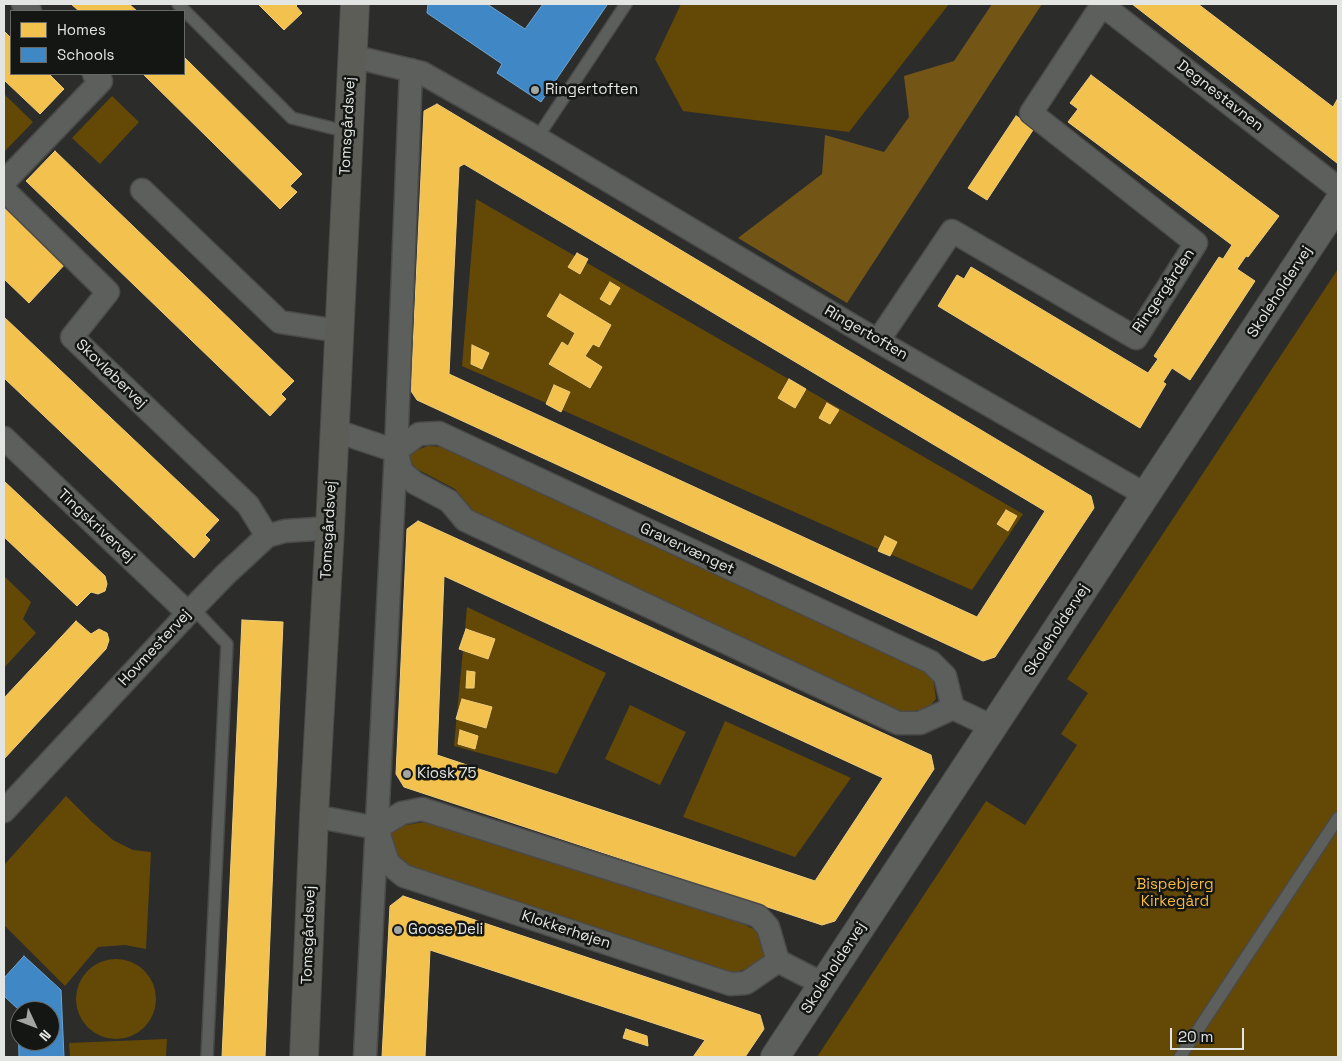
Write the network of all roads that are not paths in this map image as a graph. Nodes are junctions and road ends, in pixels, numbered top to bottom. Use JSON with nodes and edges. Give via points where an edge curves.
{"nodes":[{"id":1,"x":354,"y":4,"type":"edge"},
{"id":2,"x":626,"y":4,"type":"edge"},
{"id":3,"x":1102,"y":4,"type":"edge"},
{"id":4,"x":185,"y":11,"type":"edge"},
{"id":5,"x":351,"y":56,"type":"junction"},
{"id":6,"x":411,"y":70,"type":"junction"},
{"id":7,"x":95,"y":75,"type":"edge"},
{"id":8,"x":348,"y":132,"type":"junction"},
{"id":9,"x":536,"y":138,"type":"junction"},
{"id":10,"x":4,"y":182,"type":"edge"},
{"id":11,"x":1338,"y":188,"type":"edge"},
{"id":12,"x":4,"y":190,"type":"edge"},
{"id":13,"x":142,"y":190,"type":"dead end"},
{"id":14,"x":1338,"y":203,"type":"edge"},
{"id":15,"x":339,"y":331,"type":"junction"},
{"id":16,"x":878,"y":341,"type":"junction"},
{"id":17,"x":333,"y":430,"type":"junction"},
{"id":18,"x":4,"y":438,"type":"edge"},
{"id":19,"x":396,"y":451,"type":"junction"},
{"id":20,"x":1146,"y":495,"type":"junction"},
{"id":21,"x":330,"y":528,"type":"junction"},
{"id":22,"x":267,"y":536,"type":"junction"},
{"id":23,"x":190,"y":610,"type":"junction"},
{"id":24,"x":953,"y":708,"type":"junction"},
{"id":25,"x":993,"y":726,"type":"junction"},
{"id":26,"x":4,"y":811,"type":"edge"},
{"id":27,"x":314,"y":816,"type":"junction"},
{"id":28,"x":1338,"y":818,"type":"edge"},
{"id":29,"x":376,"y":828,"type":"junction"},
{"id":30,"x":778,"y":961,"type":"junction"},
{"id":31,"x":823,"y":984,"type":"junction"},
{"id":32,"x":207,"y":1057,"type":"edge"},
{"id":33,"x":304,"y":1057,"type":"edge"},
{"id":34,"x":365,"y":1057,"type":"edge"},
{"id":35,"x":775,"y":1057,"type":"edge"},
{"id":36,"x":1180,"y":1057,"type":"edge"}],
"edges":[{"from":1,"to":5,"type":"main road","name":"Tomsgårdsvej"},
{"from":2,"to":9,"type":"lane"},
{"from":3,"to":11,"type":"street","name":"Degnestavnen"},
{"from":3,"to":16,"type":"street","name":"Ringergården","via":[[1031,113],[1196,243],[1136,338],[952,230]]},
{"from":4,"to":8,"type":"lane","via":[[292,118]]},
{"from":5,"to":6,"type":"street","name":"Ringertoften"},
{"from":5,"to":8,"type":"main road","name":"Tomsgårdsvej"},
{"from":6,"to":9,"type":"street","name":"Ringertoften","via":[[422,73]]},
{"from":6,"to":19,"type":"street"},
{"from":7,"to":10,"type":"street","via":[[101,81]]},
{"from":8,"to":15,"type":"main road","name":"Tomsgårdsvej"},
{"from":9,"to":16,"type":"street","name":"Ringertoften"},
{"from":12,"to":22,"type":"street","name":"Skovløbervej","via":[[108,292],[72,337],[248,505]]},
{"from":13,"to":15,"type":"street","via":[[280,322]]},
{"from":14,"to":20,"type":"street","name":"Skoleholdervej"},
{"from":15,"to":17,"type":"main road","name":"Tomsgårdsvej"},
{"from":16,"to":20,"type":"street","name":"Ringertoften"},
{"from":17,"to":19,"type":"street"},
{"from":17,"to":21,"type":"main road","name":"Tomsgårdsvej"},
{"from":18,"to":23,"type":"street","name":"Tingskrivervej"},
{"from":19,"to":24,"type":"street","via":[[402,472],[415,483],[449,501],[465,520],[898,723],[920,723]]},
{"from":19,"to":24,"type":"street","name":"Gravervænget","via":[[419,434],[439,434],[457,442],[931,662],[945,676]]},
{"from":19,"to":29,"type":"street"},
{"from":20,"to":25,"type":"street","name":"Skoleholdervej"},
{"from":21,"to":22,"type":"street"},
{"from":21,"to":27,"type":"main road","name":"Tomsgårdsvej"},
{"from":22,"to":23,"type":"street","name":"Hovmestervej"},
{"from":23,"to":26,"type":"street","name":"Hovmestervej"},
{"from":23,"to":32,"type":"lane","via":[[227,644]]},
{"from":24,"to":25,"type":"street"},
{"from":25,"to":31,"type":"street","name":"Skoleholdervej"},
{"from":27,"to":29,"type":"street"},
{"from":27,"to":33,"type":"main road","name":"Tomsgårdsvej"},
{"from":28,"to":36,"type":"lane"},
{"from":29,"to":30,"type":"street","via":[[402,812],[422,809],[758,916],[768,927]]},
{"from":29,"to":30,"type":"street","name":"Klokkerhøjen","via":[[388,863],[404,876],[702,975],[730,984],[746,983]]},
{"from":29,"to":34,"type":"street"},
{"from":30,"to":31,"type":"street"},
{"from":31,"to":35,"type":"street","name":"Skoleholdervej"}]}
